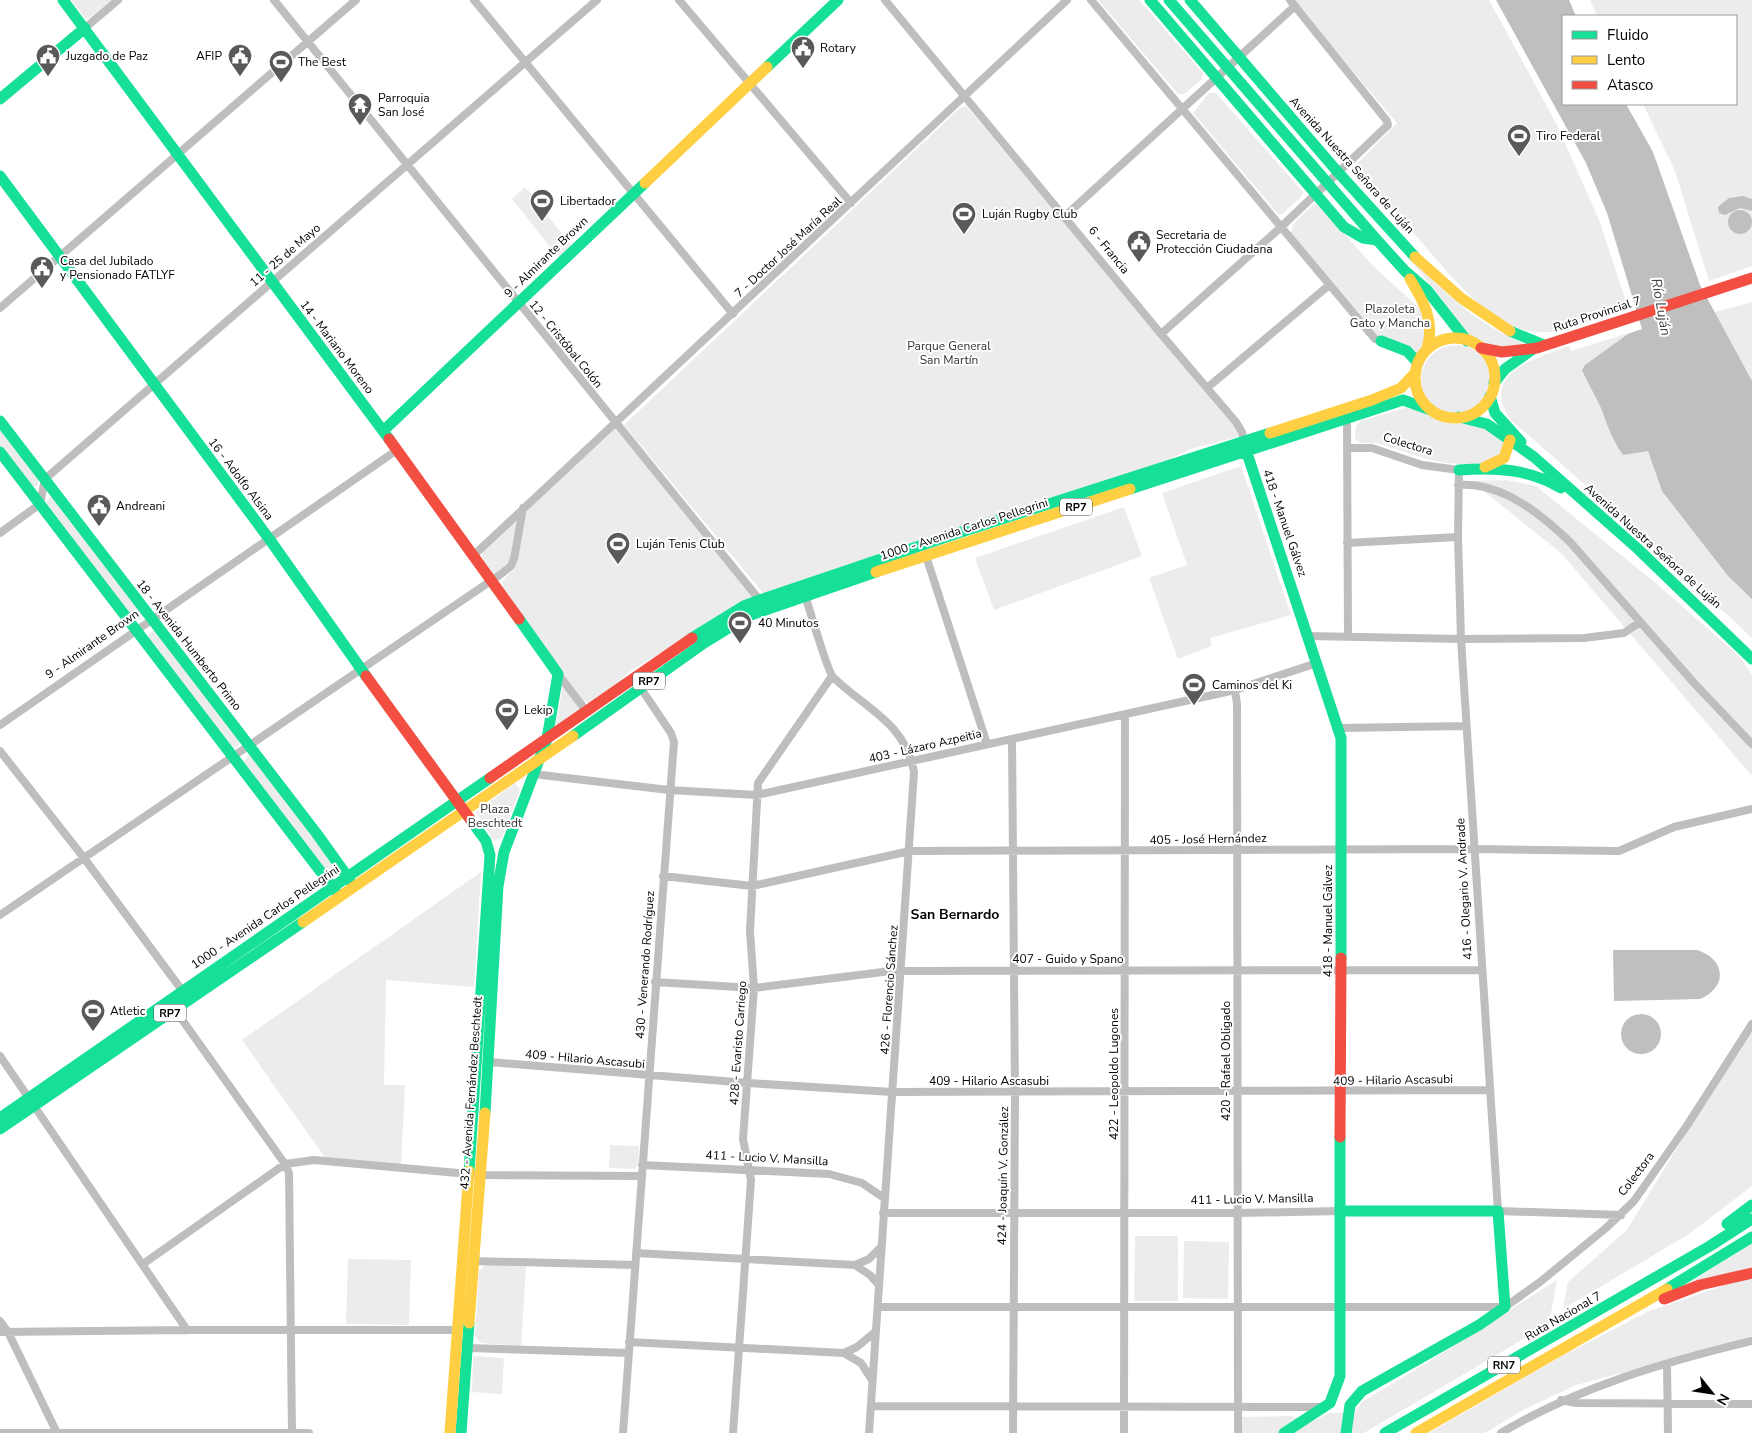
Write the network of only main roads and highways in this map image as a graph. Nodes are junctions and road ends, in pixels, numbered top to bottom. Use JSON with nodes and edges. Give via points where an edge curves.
{"nodes":[{"id":1,"x":63,"y":0,"type":"edge"},
{"id":2,"x":838,"y":0,"type":"edge"},
{"id":3,"x":1150,"y":0,"type":"edge"},
{"id":4,"x":1169,"y":0,"type":"edge"},
{"id":5,"x":1190,"y":0,"type":"edge"},
{"id":6,"x":84,"y":28,"type":"junction"},
{"id":7,"x":0,"y":99,"type":"edge"},
{"id":8,"x":0,"y":176,"type":"edge"},
{"id":9,"x":1357,"y":193,"type":"junction"},
{"id":10,"x":1344,"y":202,"type":"junction"},
{"id":11,"x":1362,"y":211,"type":"junction"},
{"id":12,"x":1380,"y":218,"type":"junction"},
{"id":13,"x":1377,"y":240,"type":"junction"},
{"id":14,"x":1406,"y":271,"type":"junction"},
{"id":15,"x":1752,"y":278,"type":"edge"},
{"id":16,"x":1381,"y":341,"type":"road end"},
{"id":17,"x":1467,"y":341,"type":"junction"},
{"id":18,"x":1541,"y":346,"type":"junction"},
{"id":19,"x":1481,"y":348,"type":"junction"},
{"id":20,"x":1427,"y":349,"type":"junction"},
{"id":21,"x":1417,"y":368,"type":"junction"},
{"id":22,"x":1494,"y":383,"type":"junction"},
{"id":23,"x":1490,"y":396,"type":"junction"},
{"id":24,"x":1431,"y":410,"type":"junction"},
{"id":25,"x":1459,"y":418,"type":"junction"},
{"id":26,"x":0,"y":421,"type":"edge"},
{"id":27,"x":383,"y":431,"type":"junction"},
{"id":28,"x":1510,"y":440,"type":"junction"},
{"id":29,"x":1245,"y":447,"type":"junction"},
{"id":30,"x":0,"y":452,"type":"edge"},
{"id":31,"x":1534,"y":456,"type":"junction"},
{"id":32,"x":1484,"y":468,"type":"junction"},
{"id":33,"x":1459,"y":470,"type":"road end"},
{"id":34,"x":1590,"y":507,"type":"junction"},
{"id":35,"x":803,"y":591,"type":"junction"},
{"id":36,"x":762,"y":604,"type":"junction"},
{"id":37,"x":1752,"y":659,"type":"edge"},
{"id":38,"x":546,"y":739,"type":"junction"},
{"id":39,"x":538,"y":761,"type":"junction"},
{"id":40,"x":461,"y":805,"type":"junction"},
{"id":41,"x":486,"y":840,"type":"junction"},
{"id":42,"x":508,"y":840,"type":"junction"},
{"id":43,"x":351,"y":882,"type":"junction"},
{"id":44,"x":336,"y":892,"type":"junction"},
{"id":45,"x":32,"y":1101,"type":"junction"},
{"id":46,"x":0,"y":1118,"type":"edge"},
{"id":47,"x":0,"y":1129,"type":"edge"},
{"id":48,"x":475,"y":1175,"type":"junction"},
{"id":49,"x":1752,"y":1205,"type":"edge"},
{"id":50,"x":1341,"y":1211,"type":"junction"},
{"id":51,"x":1498,"y":1211,"type":"joint"},
{"id":52,"x":1752,"y":1219,"type":"edge"},
{"id":53,"x":1752,"y":1237,"type":"edge"},
{"id":54,"x":1752,"y":1272,"type":"edge"},
{"id":55,"x":1623,"y":1297,"type":"junction"},
{"id":56,"x":1594,"y":1331,"type":"junction"},
{"id":57,"x":450,"y":1433,"type":"edge"},
{"id":58,"x":461,"y":1433,"type":"edge"},
{"id":59,"x":1284,"y":1433,"type":"edge"},
{"id":60,"x":1346,"y":1433,"type":"edge"},
{"id":61,"x":1385,"y":1433,"type":"edge"},
{"id":62,"x":1416,"y":1433,"type":"edge"}],
"edges":[{"from":1,"to":6,"type":"main road","name":"14 - Mariano Moreno"},
{"from":2,"to":27,"type":"main road","name":"9 - Almirante Brown"},
{"from":3,"to":13,"type":"main road","via":[[1344,227],[1363,238]]},
{"from":4,"to":10,"type":"main road"},
{"from":5,"to":9,"type":"main road","name":"Avenida Nuestra Señora de Luján"},
{"from":6,"to":7,"type":"main road"},
{"from":6,"to":27,"type":"main road","name":"14 - Mariano Moreno"},
{"from":8,"to":40,"type":"main road","name":"16 - Adolfo Alsina","via":[[270,540]]},
{"from":9,"to":11,"type":"main road"},
{"from":9,"to":12,"type":"main road","name":"Avenida Nuestra Señora de Luján"},
{"from":10,"to":11,"type":"main road"},
{"from":10,"to":13,"type":"main road"},
{"from":11,"to":12,"type":"main road"},
{"from":11,"to":13,"type":"main road"},
{"from":12,"to":18,"type":"main road","name":"Avenida Nuestra Señora de Luján","via":[[1442,284],[1489,320]]},
{"from":13,"to":14,"type":"main road"},
{"from":14,"to":17,"type":"main road","via":[[1428,290]]},
{"from":14,"to":20,"type":"main road","via":[[1426,306],[1432,327],[1433,334]]},
{"from":15,"to":18,"type":"main road","name":"Ruta Provincial 7"},
{"from":16,"to":21,"type":"main road","via":[[1407,351]]},
{"from":17,"to":19,"type":"main road"},
{"from":17,"to":20,"type":"main road","via":[[1458,338],[1444,340]]},
{"from":18,"to":19,"type":"main road","name":"Ruta Provincial 7","via":[[1505,354]]},
{"from":18,"to":22,"type":"main road","name":"Ruta Provincial 7","via":[[1505,369]]},
{"from":19,"to":22,"type":"main road","via":[[1493,368]]},
{"from":20,"to":21,"type":"main road","number":"RP7"},
{"from":21,"to":24,"type":"main road","via":[[1417,390]]},
{"from":21,"to":29,"type":"main road","name":"1000 - Avenida Carlos Pellegrini","number":"RP7","via":[[1407,384],[1396,391]]},
{"from":22,"to":23,"type":"main road"},
{"from":23,"to":25,"type":"main road","via":[[1477,410]]},
{"from":23,"to":31,"type":"main road","name":"Avenida Nuestra Señora de Luján","via":[[1495,414]]},
{"from":24,"to":25,"type":"main road","number":"RP7"},
{"from":24,"to":29,"type":"main road","name":"1000 - Avenida Carlos Pellegrini","number":"RP7","via":[[1402,400],[1391,402],[1347,419]]},
{"from":25,"to":28,"type":"main road","name":"Avenida Nuestra Señora de Luján","via":[[1481,421]]},
{"from":26,"to":43,"type":"main road","name":"18 - Avenida Humberto Primo"},
{"from":27,"to":38,"type":"main road","name":"14 - Mariano Moreno","via":[[558,674]]},
{"from":28,"to":31,"type":"main road","name":"Avenida Nuestra Señora de Luján"},
{"from":28,"to":32,"type":"main road","via":[[1504,458]]},
{"from":29,"to":35,"type":"main road","name":"1000 - Avenida Carlos Pellegrini","number":"RP7","via":[[926,556]]},
{"from":29,"to":35,"type":"main road","name":"1000 - Avenida Carlos Pellegrini","number":"RP7","via":[[955,534]]},
{"from":29,"to":50,"type":"main road","name":"418 - Manuel Gálvez","via":[[1339,728]]},
{"from":30,"to":44,"type":"main road"},
{"from":31,"to":34,"type":"main road","name":"Avenida Nuestra Señora de Luján"},
{"from":32,"to":33,"type":"main road"},
{"from":32,"to":34,"type":"main road","via":[[1535,474]]},
{"from":34,"to":37,"type":"main road","name":"Avenida Nuestra Señora de Luján"},
{"from":35,"to":36,"type":"main road","name":"1000 - Avenida Carlos Pellegrini","number":"RP7"},
{"from":36,"to":38,"type":"main road","name":"1000 - Avenida Carlos Pellegrini","number":"RP7","via":[[744,606],[699,633]]},
{"from":36,"to":39,"type":"main road","name":"1000 - Avenida Carlos Pellegrini","number":"RP7"},
{"from":38,"to":39,"type":"main road"},
{"from":38,"to":40,"type":"main road","name":"1000 - Avenida Carlos Pellegrini","number":"RP7"},
{"from":39,"to":40,"type":"main road","name":"1000 - Avenida Carlos Pellegrini","number":"RP7"},
{"from":39,"to":42,"type":"main road","name":"432 - Avenida Fernández Beschtedt"},
{"from":40,"to":41,"type":"main road","name":"432 - Avenida Fernández Beschtedt"},
{"from":40,"to":43,"type":"main road","name":"1000 - Avenida Carlos Pellegrini","number":"RP7"},
{"from":41,"to":42,"type":"main road","via":[[499,843]]},
{"from":41,"to":48,"type":"main road","name":"432 - Avenida Fernández Beschtedt","via":[[490,855],[490,886]]},
{"from":42,"to":48,"type":"main road","name":"432 - Avenida Fernández Beschtedt","via":[[498,886],[488,1062]]},
{"from":43,"to":44,"type":"main road","name":"1000 - Avenida Carlos Pellegrini","number":"RP7"},
{"from":44,"to":45,"type":"main road","name":"1000 - Avenida Carlos Pellegrini","number":"RP7"},
{"from":45,"to":46,"type":"main road","name":"1000 - Avenida Carlos Pellegrini","number":"RP7"},
{"from":45,"to":47,"type":"main road","name":"1000 - Avenida Carlos Pellegrini","number":"RP7"},
{"from":48,"to":57,"type":"main road","name":"432 - Avenida Fernández Beschtedt"},
{"from":48,"to":58,"type":"main road","name":"432 - Avenida Fernández Beschtedt","via":[[473,1261]]},
{"from":49,"to":55,"type":"main road"},
{"from":50,"to":51,"type":"main road","name":"411 - Lucio V. Mansilla"},
{"from":50,"to":59,"type":"main road","name":"418 - Manuel Gálvez","via":[[1340,1376],[1327,1405]]},
{"from":51,"to":60,"type":"main road","name":"416 - Olegario V. Andrade","via":[[1506,1307],[1362,1391],[1350,1405]]},
{"from":52,"to":55,"type":"main road","name":"Ruta Nacional 7","number":"RN7"},
{"from":53,"to":56,"type":"main road","number":"RN7"},
{"from":54,"to":56,"type":"main road","via":[[1682,1292]]},
{"from":55,"to":61,"type":"main road","name":"Ruta Nacional 7","number":"RN7"},
{"from":56,"to":62,"type":"main road","number":"RN7"}]}
